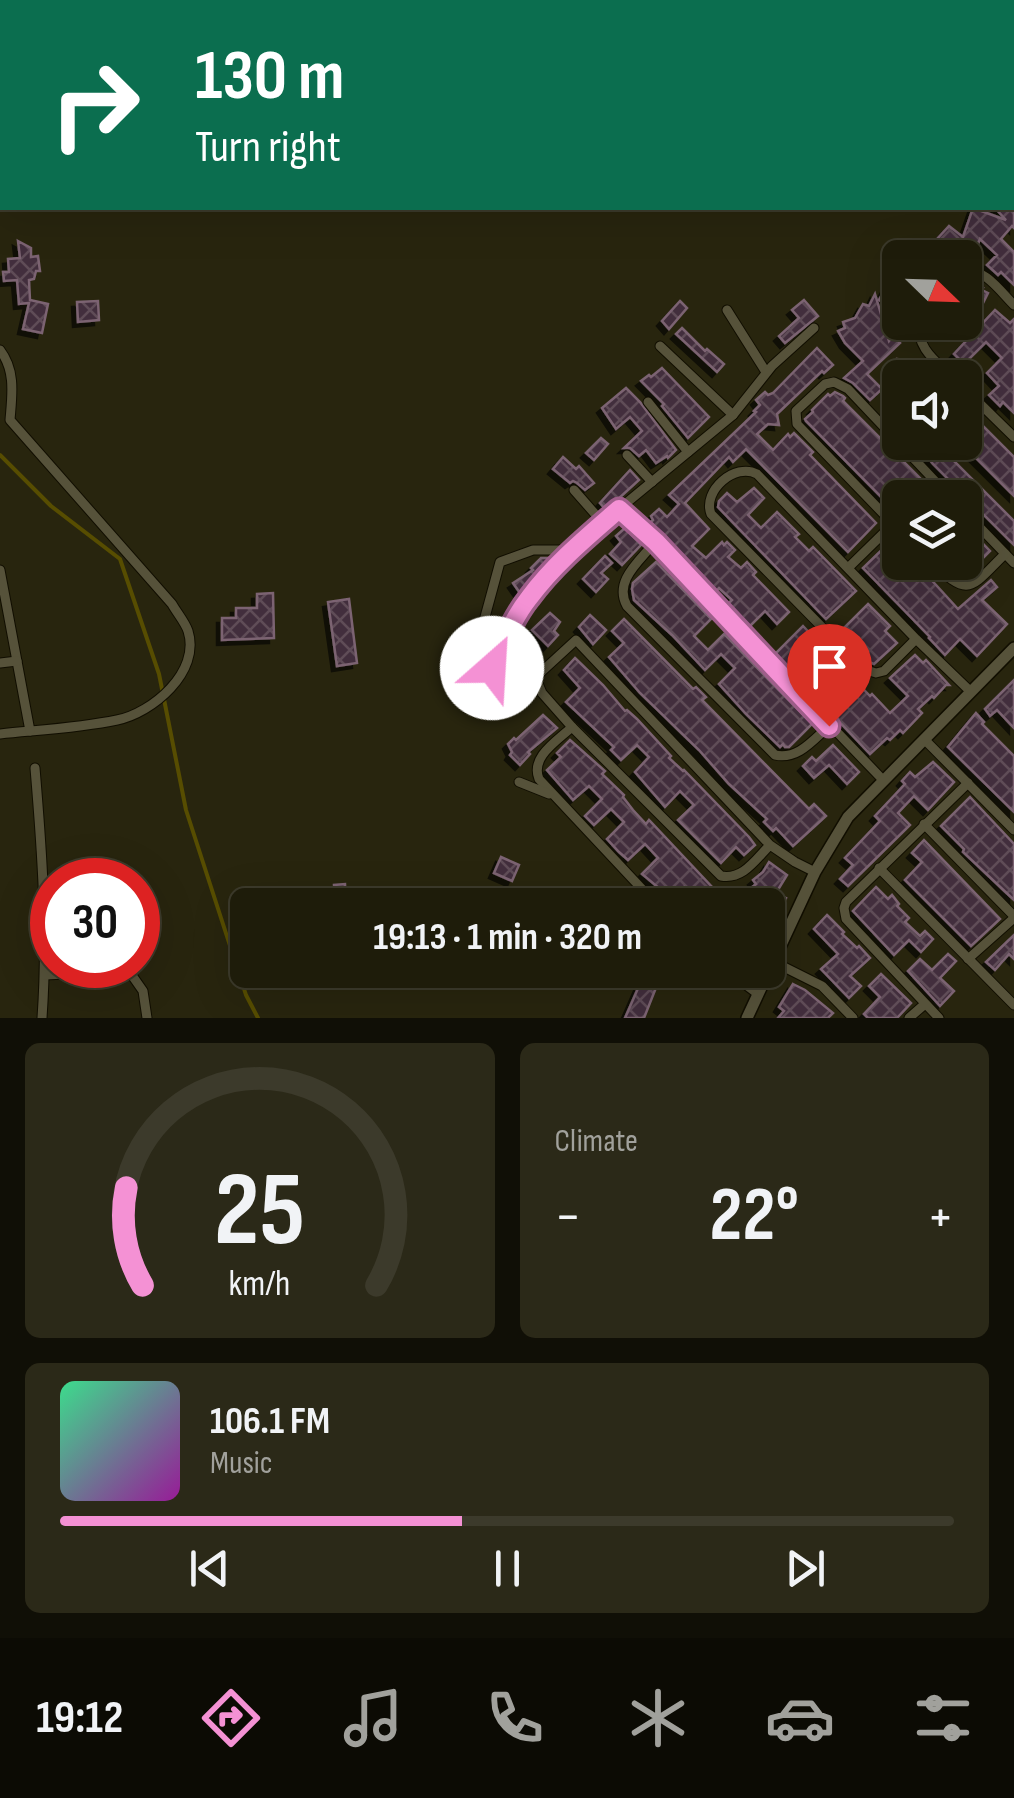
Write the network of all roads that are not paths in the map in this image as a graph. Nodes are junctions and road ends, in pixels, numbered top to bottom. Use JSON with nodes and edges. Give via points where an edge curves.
{"nodes":[{"id":1,"x":982,"y":274,"type":"edge"},
{"id":2,"x":1014,"y":305,"type":"edge"},
{"id":3,"x":727,"y":310,"type":"dead end"},
{"id":4,"x":814,"y":328,"type":"dead end"},
{"id":5,"x":920,"y":340,"type":"edge"},
{"id":6,"x":660,"y":346,"type":"dead end"},
{"id":7,"x":0,"y":350,"type":"edge"},
{"id":8,"x":935,"y":360,"type":"edge"},
{"id":9,"x":766,"y":372,"type":"junction"},
{"id":10,"x":648,"y":402,"type":"dead end"},
{"id":11,"x":982,"y":405,"type":"edge"},
{"id":12,"x":733,"y":415,"type":"junction"},
{"id":13,"x":1014,"y":436,"type":"edge"},
{"id":14,"x":688,"y":452,"type":"junction"},
{"id":15,"x":627,"y":455,"type":"dead end"},
{"id":16,"x":934,"y":480,"type":"edge"},
{"id":17,"x":652,"y":482,"type":"junction"},
{"id":18,"x":574,"y":490,"type":"dead end"},
{"id":19,"x":619,"y":509,"type":"junction"},
{"id":20,"x":882,"y":512,"type":"edge"},
{"id":21,"x":603,"y":523,"type":"junction"},
{"id":22,"x":982,"y":530,"type":"edge"},
{"id":23,"x":882,"y":539,"type":"edge"},
{"id":24,"x":656,"y":542,"type":"junction"},
{"id":25,"x":574,"y":550,"type":"junction"},
{"id":26,"x":1005,"y":554,"type":"junction"},
{"id":27,"x":1014,"y":564,"type":"edge"},
{"id":28,"x":849,"y":567,"type":"junction"},
{"id":29,"x":0,"y":570,"type":"edge"},
{"id":30,"x":982,"y":576,"type":"edge"},
{"id":31,"x":949,"y":580,"type":"edge"},
{"id":32,"x":978,"y":580,"type":"edge"},
{"id":33,"x":916,"y":639,"type":"junction"},
{"id":34,"x":1013,"y":652,"type":"edge"},
{"id":35,"x":17,"y":661,"type":"junction"},
{"id":36,"x":0,"y":663,"type":"edge"},
{"id":37,"x":970,"y":691,"type":"junction"},
{"id":38,"x":572,"y":726,"type":"junction"},
{"id":39,"x":829,"y":726,"type":"junction"},
{"id":40,"x":30,"y":731,"type":"junction"},
{"id":41,"x":0,"y":734,"type":"edge"},
{"id":42,"x":924,"y":739,"type":"junction"},
{"id":43,"x":35,"y":768,"type":"dead end"},
{"id":44,"x":883,"y":780,"type":"junction"},
{"id":45,"x":518,"y":782,"type":"dead end"},
{"id":46,"x":968,"y":783,"type":"junction"},
{"id":47,"x":552,"y":796,"type":"junction"},
{"id":48,"x":924,"y":824,"type":"junction"},
{"id":49,"x":1014,"y":830,"type":"edge"},
{"id":50,"x":770,"y":845,"type":"junction"},
{"id":51,"x":42,"y":858,"type":"edge"},
{"id":52,"x":879,"y":868,"type":"junction"},
{"id":53,"x":815,"y":872,"type":"junction"},
{"id":54,"x":641,"y":888,"type":"edge"},
{"id":55,"x":1014,"y":917,"type":"edge"},
{"id":56,"x":785,"y":938,"type":"edge"},
{"id":57,"x":968,"y":959,"type":"junction"},
{"id":58,"x":785,"y":968,"type":"edge"},
{"id":59,"x":44,"y":988,"type":"edge"},
{"id":60,"x":140,"y":988,"type":"edge"},
{"id":61,"x":750,"y":988,"type":"edge"},
{"id":62,"x":761,"y":988,"type":"edge"},
{"id":63,"x":758,"y":994,"type":"junction"},
{"id":64,"x":924,"y":1004,"type":"junction"},
{"id":65,"x":1014,"y":1006,"type":"edge"},
{"id":66,"x":841,"y":1014,"type":"edge"},
{"id":67,"x":42,"y":1018,"type":"edge"},
{"id":68,"x":147,"y":1018,"type":"edge"},
{"id":69,"x":747,"y":1018,"type":"edge"},
{"id":70,"x":853,"y":1018,"type":"edge"},
{"id":71,"x":910,"y":1018,"type":"edge"},
{"id":72,"x":939,"y":1018,"type":"edge"}],
"edges":[{"from":1,"to":2,"type":"street"},
{"from":3,"to":9,"type":"street"},
{"from":4,"to":9,"type":"street"},
{"from":5,"to":8,"type":"street"},
{"from":6,"to":12,"type":"street"},
{"from":7,"to":40,"type":"street","via":[[12,374],[10,420],[172,604],[190,645],[178,680],[142,710],[117,720]]},
{"from":9,"to":12,"type":"street"},
{"from":10,"to":14,"type":"street"},
{"from":11,"to":13,"type":"street"},
{"from":12,"to":14,"type":"street"},
{"from":14,"to":17,"type":"street"},
{"from":15,"to":17,"type":"street"},
{"from":16,"to":20,"type":"street","via":[[848,388],[826,384],[796,411],[797,424]]},
{"from":17,"to":19,"type":"street"},
{"from":18,"to":21,"type":"street"},
{"from":19,"to":21,"type":"street"},
{"from":19,"to":24,"type":"street"},
{"from":21,"to":25,"type":"street"},
{"from":22,"to":26,"type":"street"},
{"from":23,"to":28,"type":"street"},
{"from":24,"to":39,"type":"street"},
{"from":24,"to":39,"type":"street","via":[[622,585],[627,606],[776,756],[797,754]]},
{"from":25,"to":25,"type":"street","via":[[529,598],[492,668],[485,617],[500,562],[533,550]]},
{"from":26,"to":27,"type":"street"},
{"from":26,"to":30,"type":"street"},
{"from":28,"to":33,"type":"street"},
{"from":28,"to":33,"type":"street","via":[[750,470],[734,472],[711,493],[711,514],[863,669],[884,670]]},
{"from":29,"to":35,"type":"street"},
{"from":31,"to":32,"type":"street","via":[[966,586]]},
{"from":33,"to":37,"type":"street"},
{"from":34,"to":37,"type":"street"},
{"from":35,"to":36,"type":"street"},
{"from":35,"to":40,"type":"street"},
{"from":37,"to":42,"type":"street"},
{"from":38,"to":47,"type":"street","via":[[536,766]]},
{"from":38,"to":50,"type":"street","via":[[721,876],[740,875]]},
{"from":38,"to":50,"type":"street","via":[[537,681],[576,640]]},
{"from":39,"to":44,"type":"street"},
{"from":40,"to":41,"type":"street"},
{"from":42,"to":44,"type":"street"},
{"from":42,"to":46,"type":"street"},
{"from":43,"to":51,"type":"street"},
{"from":44,"to":53,"type":"street","via":[[848,817]]},
{"from":45,"to":47,"type":"street"},
{"from":46,"to":48,"type":"street"},
{"from":46,"to":49,"type":"street"},
{"from":47,"to":54,"type":"street"},
{"from":48,"to":52,"type":"street"},
{"from":48,"to":55,"type":"street"},
{"from":50,"to":53,"type":"street"},
{"from":52,"to":57,"type":"street"},
{"from":52,"to":64,"type":"street","via":[[846,902],[844,915]]},
{"from":53,"to":56,"type":"street"},
{"from":55,"to":57,"type":"street"},
{"from":57,"to":65,"type":"street"},
{"from":58,"to":66,"type":"street","via":[[822,986]]},
{"from":59,"to":67,"type":"street"},
{"from":60,"to":68,"type":"street"},
{"from":61,"to":63,"type":"street"},
{"from":62,"to":63,"type":"street"},
{"from":63,"to":69,"type":"street"},
{"from":64,"to":71,"type":"street"},
{"from":64,"to":72,"type":"street"},
{"from":66,"to":70,"type":"street"}]}
